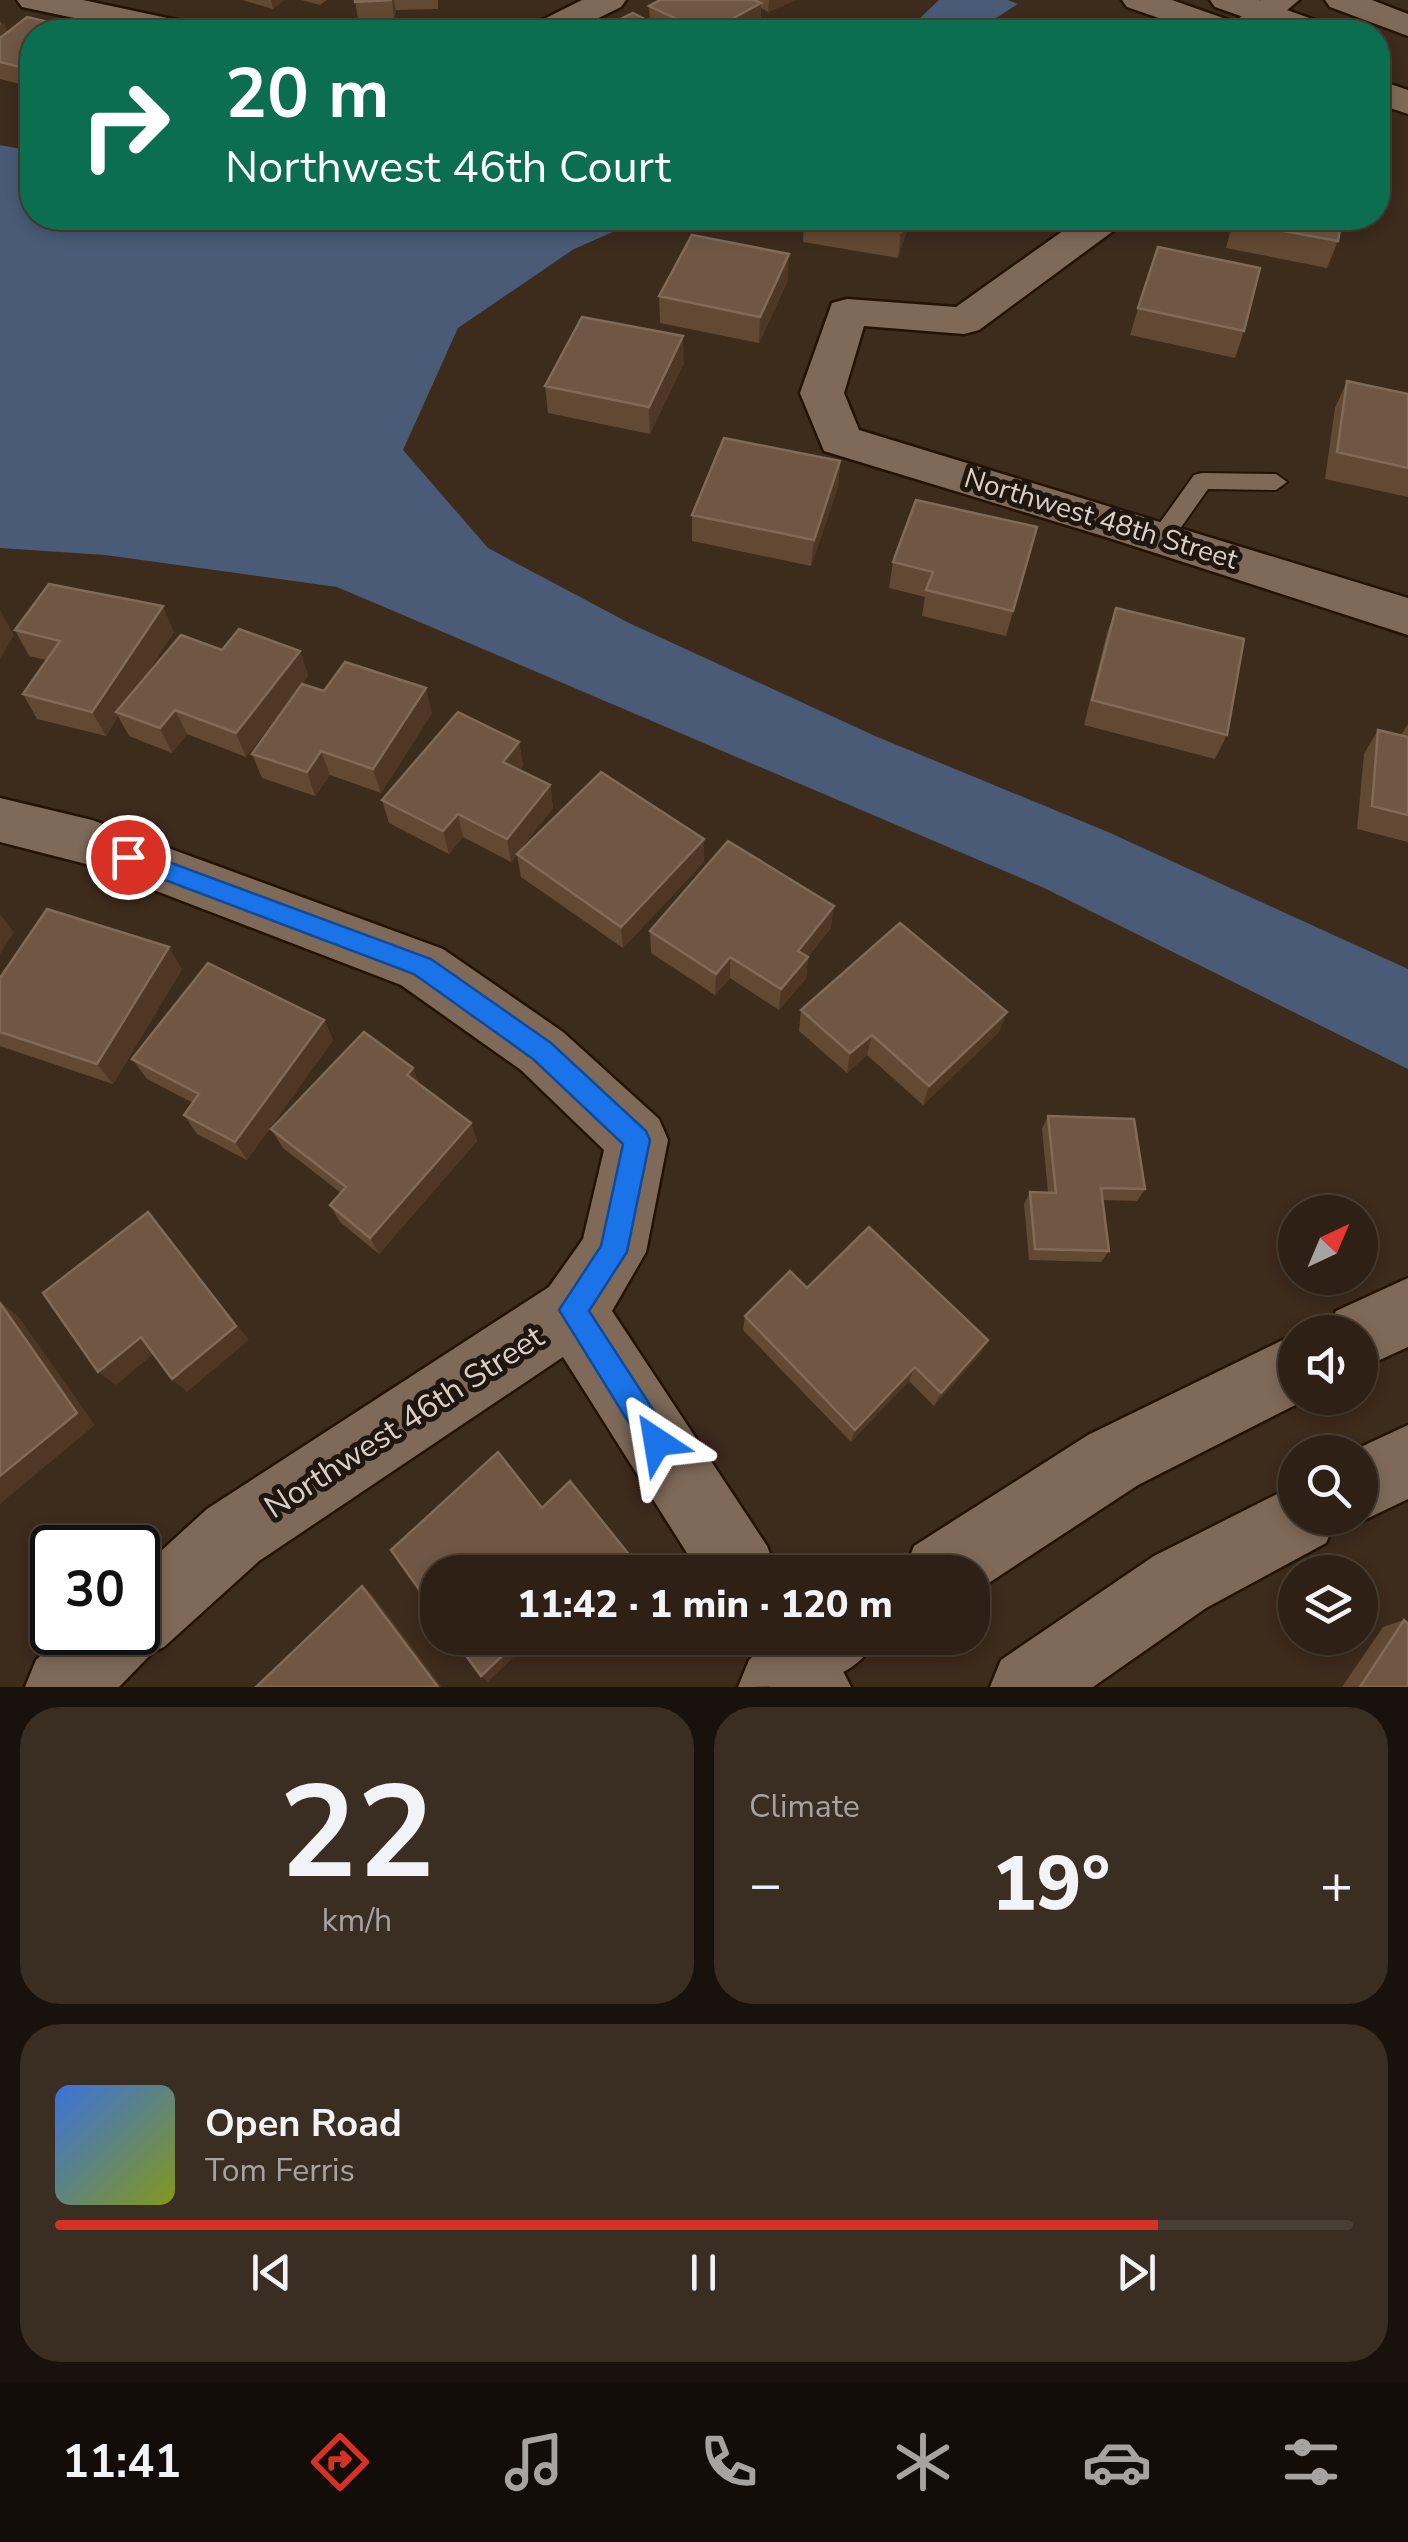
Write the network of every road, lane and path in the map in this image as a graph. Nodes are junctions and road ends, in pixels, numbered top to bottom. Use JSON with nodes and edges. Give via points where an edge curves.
{"nodes":[{"id":1,"x":34,"y":0,"type":"edge"},
{"id":2,"x":186,"y":0,"type":"edge"},
{"id":3,"x":609,"y":0,"type":"edge"},
{"id":4,"x":1139,"y":0,"type":"edge"},
{"id":5,"x":1227,"y":0,"type":"edge"},
{"id":6,"x":1342,"y":0,"type":"edge"},
{"id":7,"x":1262,"y":15,"type":"edge"},
{"id":8,"x":130,"y":20,"type":"edge"},
{"id":9,"x":160,"y":20,"type":"edge"},
{"id":10,"x":568,"y":20,"type":"edge"},
{"id":11,"x":1196,"y":20,"type":"edge"},
{"id":12,"x":1408,"y":26,"type":"edge"},
{"id":13,"x":1089,"y":230,"type":"edge"},
{"id":14,"x":1276,"y":482,"type":"dead end"},
{"id":15,"x":1162,"y":538,"type":"junction"},
{"id":16,"x":1405,"y":608,"type":"edge"},
{"id":17,"x":0,"y":820,"type":"edge"},
{"id":18,"x":573,"y":1310,"type":"junction"},
{"id":19,"x":1408,"y":1310,"type":"edge"},
{"id":20,"x":1378,"y":1326,"type":"edge"},
{"id":21,"x":1278,"y":1377,"type":"edge"},
{"id":22,"x":1408,"y":1460,"type":"edge"},
{"id":23,"x":1378,"y":1476,"type":"edge"},
{"id":24,"x":1278,"y":1530,"type":"edge"},
{"id":25,"x":730,"y":1555,"type":"edge"},
{"id":26,"x":966,"y":1555,"type":"edge"},
{"id":27,"x":160,"y":1601,"type":"edge"},
{"id":28,"x":98,"y":1655,"type":"edge"},
{"id":29,"x":63,"y":1687,"type":"edge"},
{"id":30,"x":1028,"y":1687,"type":"edge"}],
"edges":[{"from":1,"to":8,"type":"street"},
{"from":2,"to":9,"type":"street"},
{"from":3,"to":10,"type":"street"},
{"from":4,"to":11,"type":"street"},
{"from":5,"to":7,"type":"street"},
{"from":6,"to":12,"type":"street"},
{"from":13,"to":15,"type":"street","name":"Northwest 48th Street","via":[[964,321],[847,312],[822,394],[840,440]]},
{"from":14,"to":15,"type":"lane","via":[[1202,481]]},
{"from":15,"to":16,"type":"street","name":"Northwest 48th Street"},
{"from":17,"to":18,"type":"street","via":[[92,843],[422,967],[542,1051],[637,1140],[613,1252]]},
{"from":18,"to":25,"type":"street","name":"Northwest 46th Street"},
{"from":18,"to":27,"type":"street","name":"Northwest 46th Street","via":[[234,1535]]},
{"from":19,"to":20,"type":"street"},
{"from":21,"to":26,"type":"street","via":[[1113,1460]]},
{"from":22,"to":23,"type":"street"},
{"from":24,"to":30,"type":"street","via":[[1180,1582]]},
{"from":28,"to":29,"type":"street"}]}
